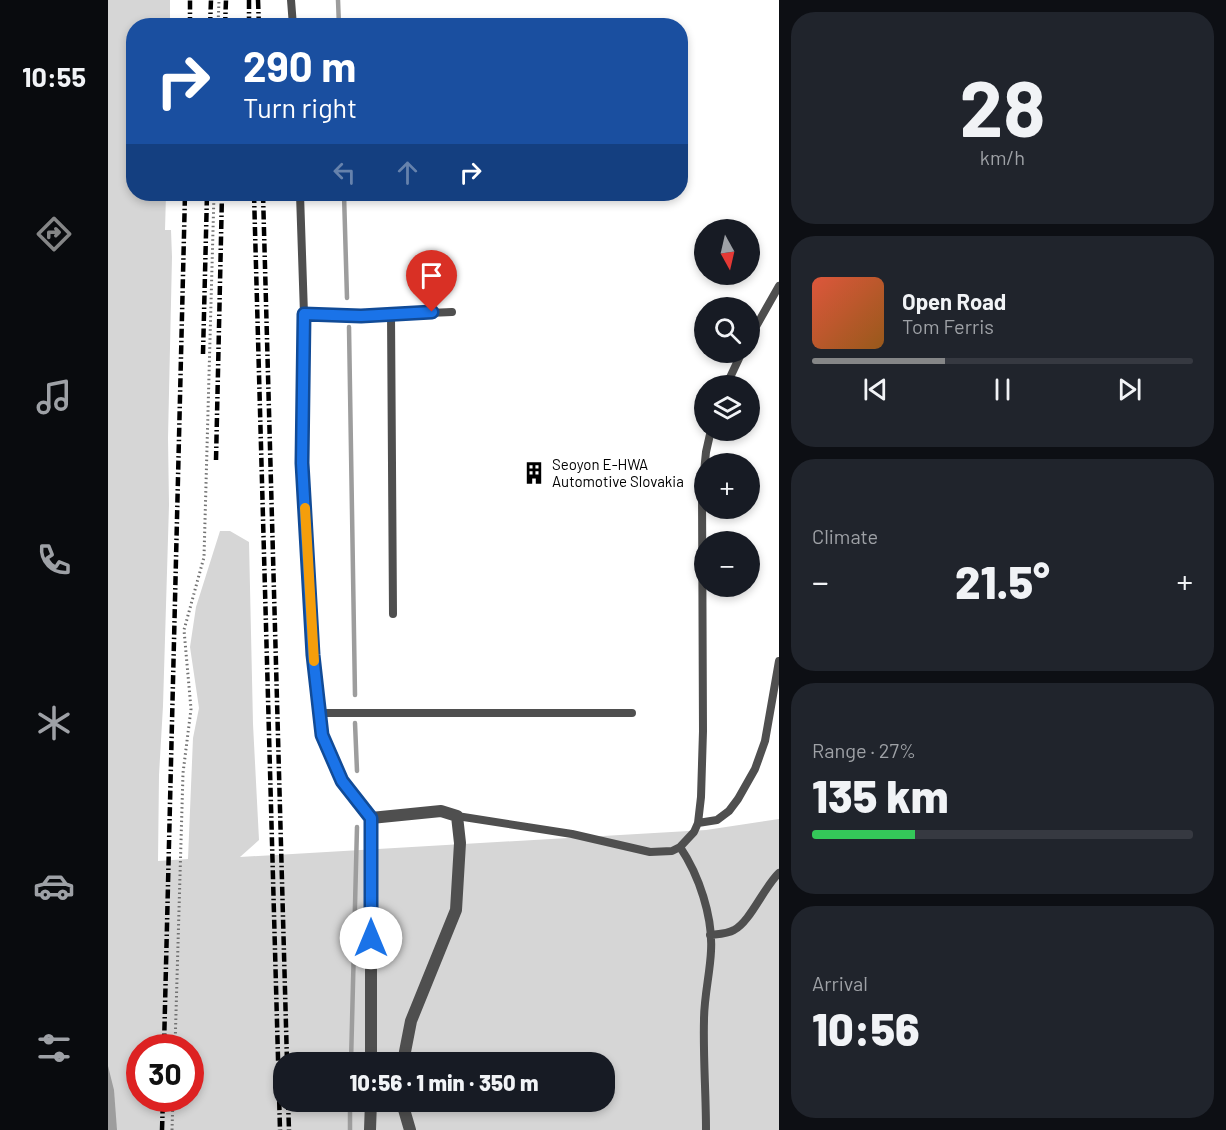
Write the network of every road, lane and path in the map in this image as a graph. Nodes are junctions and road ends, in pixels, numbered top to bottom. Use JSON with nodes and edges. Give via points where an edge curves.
{"nodes":[{"id":1,"x":219,"y":0,"type":"edge"},
{"id":2,"x":291,"y":0,"type":"edge"},
{"id":3,"x":218,"y":18,"type":"edge"},
{"id":4,"x":292,"y":18,"type":"edge"},
{"id":5,"x":214,"y":201,"type":"edge"},
{"id":6,"x":300,"y":201,"type":"edge"},
{"id":7,"x":779,"y":286,"type":"edge"},
{"id":8,"x":452,"y":312,"type":"dead end"},
{"id":9,"x":304,"y":314,"type":"junction"},
{"id":10,"x":391,"y":314,"type":"junction"},
{"id":11,"x":760,"y":319,"type":"edge"},
{"id":12,"x":708,"y":441,"type":"edge"},
{"id":13,"x":393,"y":614,"type":"dead end"},
{"id":14,"x":779,"y":661,"type":"edge"},
{"id":15,"x":320,"y":713,"type":"junction"},
{"id":16,"x":632,"y":713,"type":"dead end"},
{"id":17,"x":457,"y":816,"type":"junction"},
{"id":18,"x":371,"y":818,"type":"junction"},
{"id":19,"x":698,"y":823,"type":"junction"},
{"id":20,"x":680,"y":847,"type":"junction"},
{"id":21,"x":779,"y":873,"type":"edge"},
{"id":22,"x":710,"y":935,"type":"junction"},
{"id":23,"x":175,"y":1034,"type":"edge"},
{"id":24,"x":371,"y":1052,"type":"edge"},
{"id":25,"x":406,"y":1052,"type":"edge"},
{"id":26,"x":173,"y":1112,"type":"edge"},
{"id":27,"x":371,"y":1112,"type":"edge"},
{"id":28,"x":405,"y":1112,"type":"edge"},
{"id":29,"x":172,"y":1130,"type":"edge"},
{"id":30,"x":370,"y":1130,"type":"edge"},
{"id":31,"x":410,"y":1130,"type":"edge"},
{"id":32,"x":706,"y":1130,"type":"edge"}],
"edges":[{"from":1,"to":3,"type":"path"},
{"from":2,"to":4,"type":"lane"},
{"from":5,"to":23,"type":"path","via":[[204,557],[184,630],[191,709],[183,774]]},
{"from":6,"to":9,"type":"lane"},
{"from":7,"to":11,"type":"lane"},
{"from":8,"to":10,"type":"lane"},
{"from":9,"to":10,"type":"lane"},
{"from":9,"to":15,"type":"lane","via":[[302,463]]},
{"from":10,"to":13,"type":"lane"},
{"from":12,"to":19,"type":"lane","via":[[702,492],[703,731]]},
{"from":14,"to":19,"type":"lane","via":[[765,741],[755,769],[729,811],[717,820]]},
{"from":15,"to":16,"type":"lane"},
{"from":15,"to":18,"type":"lane","via":[[322,735],[342,781]]},
{"from":17,"to":18,"type":"street","via":[[441,812]]},
{"from":17,"to":20,"type":"lane","via":[[573,834],[650,852]]},
{"from":17,"to":25,"type":"street","via":[[460,843],[456,910],[411,1021]]},
{"from":18,"to":24,"type":"street"},
{"from":19,"to":20,"type":"lane"},
{"from":20,"to":22,"type":"lane","via":[[701,890]]},
{"from":21,"to":22,"type":"lane","via":[[741,926]]},
{"from":22,"to":32,"type":"lane","via":[[704,1002]]},
{"from":26,"to":29,"type":"path"},
{"from":27,"to":30,"type":"street"},
{"from":28,"to":31,"type":"street"}]}
